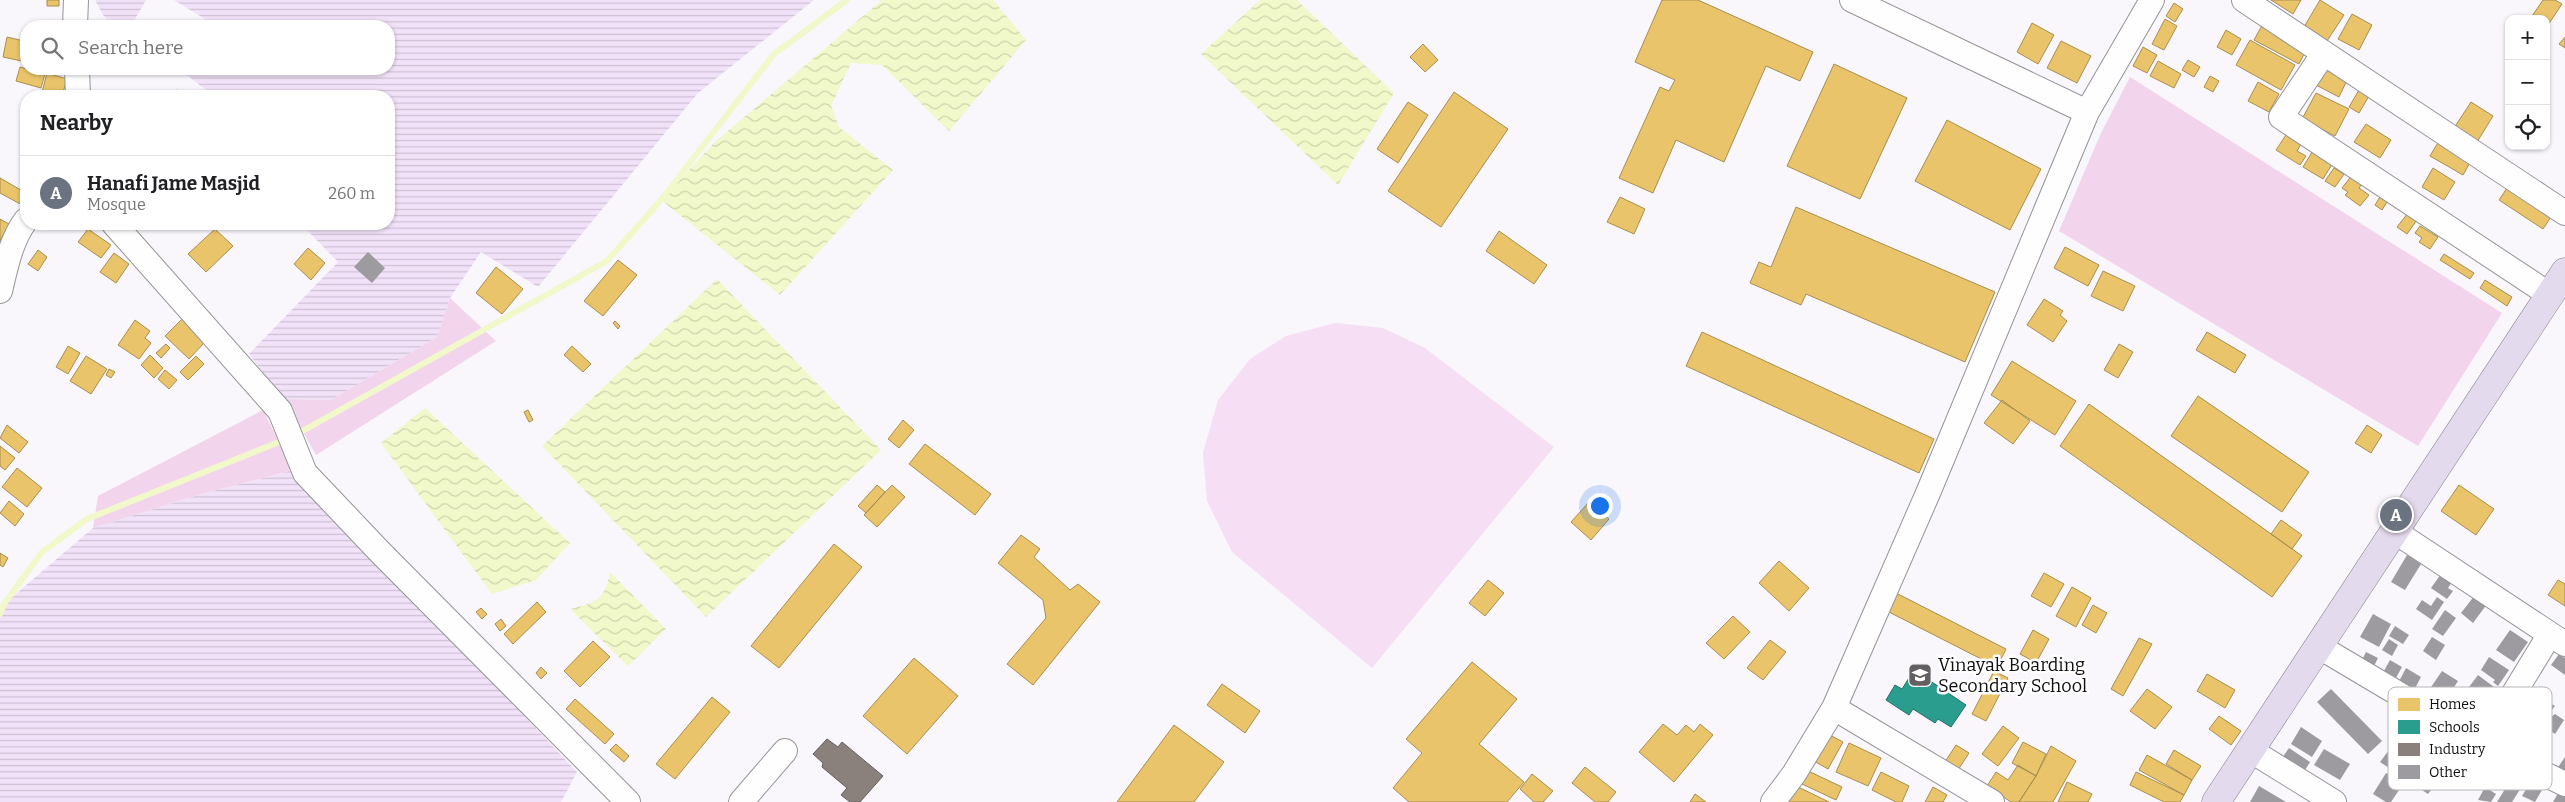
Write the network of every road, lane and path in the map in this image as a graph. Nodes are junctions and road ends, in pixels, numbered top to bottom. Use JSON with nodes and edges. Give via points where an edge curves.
{"nodes":[{"id":1,"x":76,"y":0,"type":"edge"},
{"id":2,"x":1852,"y":0,"type":"edge"},
{"id":3,"x":2244,"y":0,"type":"edge"},
{"id":4,"x":2148,"y":2,"type":"edge"},
{"id":5,"x":75,"y":20,"type":"edge"},
{"id":6,"x":2324,"y":53,"type":"junction"},
{"id":7,"x":77,"y":75,"type":"edge"},
{"id":8,"x":78,"y":90,"type":"edge"},
{"id":9,"x":2087,"y":112,"type":"junction"},
{"id":10,"x":2565,"y":213,"type":"edge"},
{"id":11,"x":20,"y":229,"type":"edge"},
{"id":12,"x":119,"y":230,"type":"edge"},
{"id":13,"x":2565,"y":272,"type":"edge"},
{"id":14,"x":0,"y":290,"type":"edge"},
{"id":15,"x":2550,"y":295,"type":"junction"},
{"id":16,"x":2394,"y":531,"type":"junction"},
{"id":17,"x":2557,"y":639,"type":"edge"},
{"id":18,"x":2318,"y":646,"type":"junction"},
{"id":19,"x":2523,"y":687,"type":"edge"},
{"id":20,"x":2388,"y":688,"type":"edge"},
{"id":21,"x":1834,"y":708,"type":"junction"},
{"id":22,"x":2250,"y":750,"type":"junction"},
{"id":23,"x":785,"y":751,"type":"dead end"},
{"id":24,"x":2552,"y":778,"type":"edge"},
{"id":25,"x":2565,"y":784,"type":"edge"},
{"id":26,"x":628,"y":802,"type":"edge"},
{"id":27,"x":741,"y":802,"type":"edge"},
{"id":28,"x":1773,"y":802,"type":"edge"},
{"id":29,"x":1992,"y":802,"type":"edge"},
{"id":30,"x":2216,"y":802,"type":"edge"},
{"id":31,"x":2334,"y":802,"type":"edge"}],
"edges":[{"from":1,"to":5,"type":"street"},
{"from":2,"to":9,"type":"street"},
{"from":3,"to":6,"type":"street"},
{"from":4,"to":9,"type":"street"},
{"from":6,"to":10,"type":"street"},
{"from":6,"to":15,"type":"street","via":[[2281,117]]},
{"from":7,"to":8,"type":"street"},
{"from":9,"to":21,"type":"street","via":[[1928,493]]},
{"from":11,"to":14,"type":"street"},
{"from":12,"to":26,"type":"street","via":[[280,411],[305,473]]},
{"from":13,"to":15,"type":"main road"},
{"from":15,"to":16,"type":"main road"},
{"from":16,"to":17,"type":"street"},
{"from":16,"to":18,"type":"main road"},
{"from":17,"to":19,"type":"street"},
{"from":18,"to":20,"type":"street"},
{"from":18,"to":22,"type":"main road"},
{"from":21,"to":28,"type":"street"},
{"from":21,"to":29,"type":"street"},
{"from":22,"to":30,"type":"main road"},
{"from":22,"to":31,"type":"street"},
{"from":23,"to":27,"type":"street"},
{"from":24,"to":25,"type":"street"}]}
